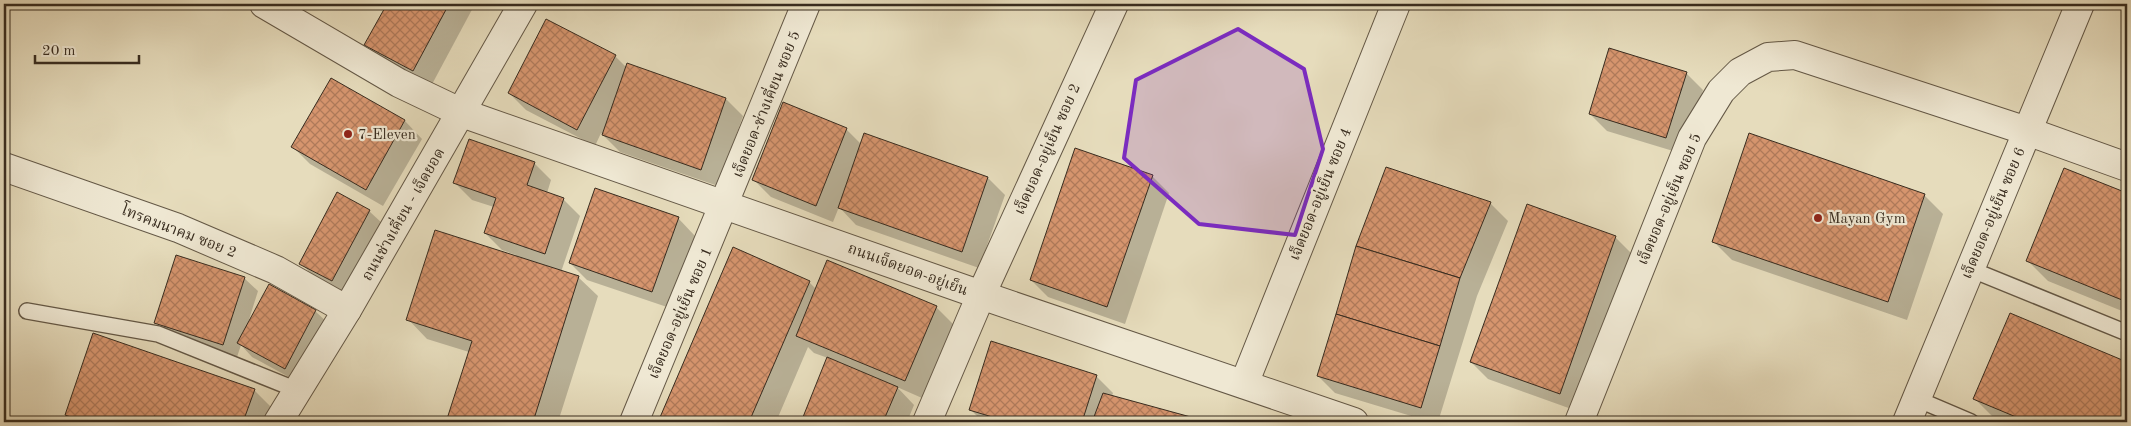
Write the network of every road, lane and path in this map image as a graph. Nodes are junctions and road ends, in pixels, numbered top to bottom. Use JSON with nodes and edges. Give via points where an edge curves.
{"nodes":[{"id":1,"x":264,"y":4,"type":"edge"},
{"id":2,"x":523,"y":4,"type":"edge"},
{"id":3,"x":806,"y":4,"type":"edge"},
{"id":4,"x":1114,"y":4,"type":"edge"},
{"id":5,"x":1396,"y":4,"type":"edge"},
{"id":6,"x":2080,"y":4,"type":"edge"},
{"id":7,"x":462,"y":113,"type":"junction"},
{"id":8,"x":2027,"y":131,"type":"junction"},
{"id":9,"x":4,"y":167,"type":"edge"},
{"id":10,"x":2127,"y":167,"type":"edge"},
{"id":11,"x":726,"y":204,"type":"junction"},
{"id":12,"x":1970,"y":269,"type":"junction"},
{"id":13,"x":981,"y":295,"type":"junction"},
{"id":14,"x":347,"y":310,"type":"junction"},
{"id":15,"x":27,"y":311,"type":"dead end"},
{"id":16,"x":2127,"y":333,"type":"edge"},
{"id":17,"x":1244,"y":384,"type":"junction"},
{"id":18,"x":297,"y":390,"type":"junction"},
{"id":19,"x":1912,"y":411,"type":"edge"},
{"id":20,"x":278,"y":422,"type":"edge"},
{"id":21,"x":634,"y":422,"type":"edge"},
{"id":22,"x":927,"y":422,"type":"edge"},
{"id":23,"x":1354,"y":422,"type":"edge"},
{"id":24,"x":1579,"y":422,"type":"edge"},
{"id":25,"x":1971,"y":422,"type":"edge"}],
"edges":[{"from":1,"to":7,"type":"street","via":[[398,83]]},
{"from":2,"to":7,"type":"street","name":"ถนนช่างเคี่ยน - เจ็ดยอด"},
{"from":3,"to":11,"type":"street","name":"เจ็ดยอด-ช่างเคี่ยน ซอย 5"},
{"from":4,"to":13,"type":"street","name":"เจ็ดยอด-อยู่เย็น ซอย 2"},
{"from":5,"to":17,"type":"street","name":"เจ็ดยอด-อยู่เย็น ซอย 4"},
{"from":6,"to":8,"type":"street","name":"เจ็ดยอด-อยู่เย็น ซอย 6"},
{"from":7,"to":11,"type":"street","name":"ถนนเจ็ดยอด-อยู่เย็น"},
{"from":7,"to":14,"type":"street","name":"ถนนช่างเคี่ยน - เจ็ดยอด"},
{"from":8,"to":10,"type":"street"},
{"from":8,"to":12,"type":"street","name":"เจ็ดยอด-อยู่เย็น ซอย 6"},
{"from":8,"to":24,"type":"street","name":"เจ็ดยอด-อยู่เย็น ซอย 5","via":[[1795,55],[1768,57],[1740,72],[1721,91],[1692,138]]},
{"from":9,"to":14,"type":"street","name":"โทรคมนาคม ซอย 2","via":[[178,228],[276,270]]},
{"from":11,"to":13,"type":"street","name":"ถนนเจ็ดยอด-อยู่เย็น"},
{"from":11,"to":21,"type":"street","name":"เจ็ดยอด-อยู่เย็น ซอย 1"},
{"from":12,"to":16,"type":"lane"},
{"from":12,"to":19,"type":"street","name":"เจ็ดยอด-อยู่เย็น ซอย 6"},
{"from":13,"to":17,"type":"street","name":"ถนนเจ็ดยอด-อยู่เย็น"},
{"from":13,"to":22,"type":"street","name":"เจ็ดยอด-อยู่เย็น ซอย 2"},
{"from":14,"to":18,"type":"street","name":"ถนนช่างเคี่ยน - เจ็ดยอด"},
{"from":15,"to":18,"type":"lane","via":[[158,334]]},
{"from":17,"to":23,"type":"street","name":"ถนนเจ็ดยอด-อยู่เย็น"},
{"from":18,"to":20,"type":"street","name":"ถนนช่างเคี่ยน - เจ็ดยอด"},
{"from":19,"to":25,"type":"lane"}]}
